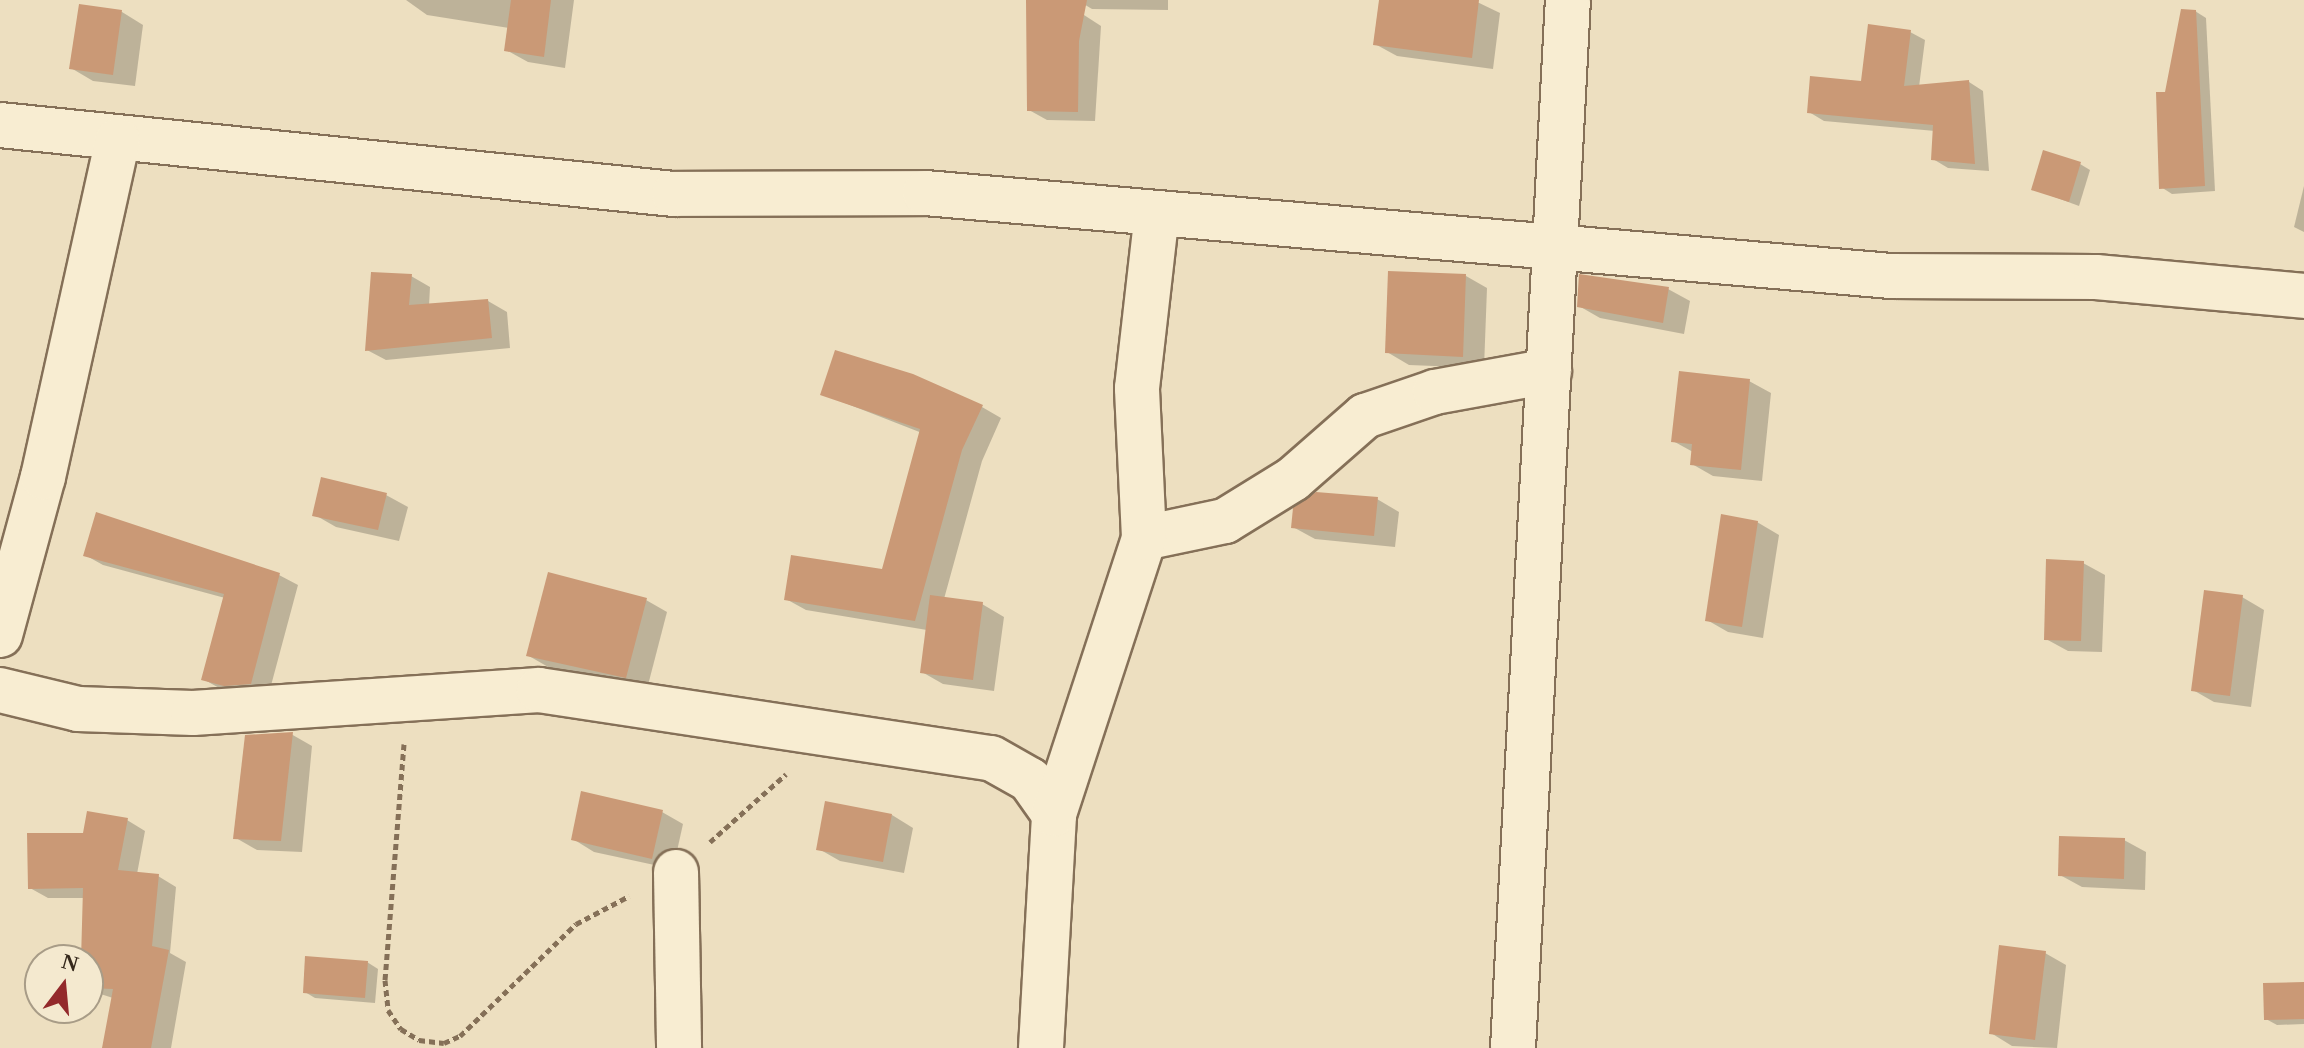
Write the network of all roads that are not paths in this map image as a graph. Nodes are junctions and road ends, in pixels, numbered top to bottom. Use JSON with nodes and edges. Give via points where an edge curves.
{"nodes":[{"id":1,"x":1568,"y":0,"type":"edge"},
{"id":2,"x":0,"y":125,"type":"edge"},
{"id":3,"x":118,"y":140,"type":"junction"},
{"id":4,"x":1157,"y":213,"type":"junction"},
{"id":5,"x":1558,"y":250,"type":"junction"},
{"id":6,"x":2304,"y":296,"type":"edge"},
{"id":7,"x":1549,"y":371,"type":"junction"},
{"id":8,"x":1144,"y":538,"type":"junction"},
{"id":9,"x":0,"y":635,"type":"edge"},
{"id":10,"x":0,"y":690,"type":"edge"},
{"id":11,"x":1054,"y":814,"type":"junction"},
{"id":12,"x":676,"y":872,"type":"road end"},
{"id":13,"x":679,"y":1048,"type":"edge"},
{"id":14,"x":1041,"y":1048,"type":"edge"},
{"id":15,"x":1513,"y":1048,"type":"edge"}],
"edges":[{"from":1,"to":5,"type":"street"},
{"from":2,"to":3,"type":"street"},
{"from":3,"to":4,"type":"street","via":[[674,194],[925,193]]},
{"from":3,"to":9,"type":"street","via":[[43,477]]},
{"from":4,"to":5,"type":"street"},
{"from":4,"to":8,"type":"street","via":[[1137,388]]},
{"from":5,"to":6,"type":"street","via":[[1892,276],[2096,277]]},
{"from":5,"to":7,"type":"street"},
{"from":7,"to":8,"type":"street","via":[[1435,392],[1365,416],[1293,479],[1225,521]]},
{"from":7,"to":15,"type":"street"},
{"from":8,"to":11,"type":"street"},
{"from":10,"to":11,"type":"street","via":[[78,709],[193,713],[539,690],[991,758],[1030,780]]},
{"from":11,"to":14,"type":"street"},
{"from":12,"to":13,"type":"street"}]}
